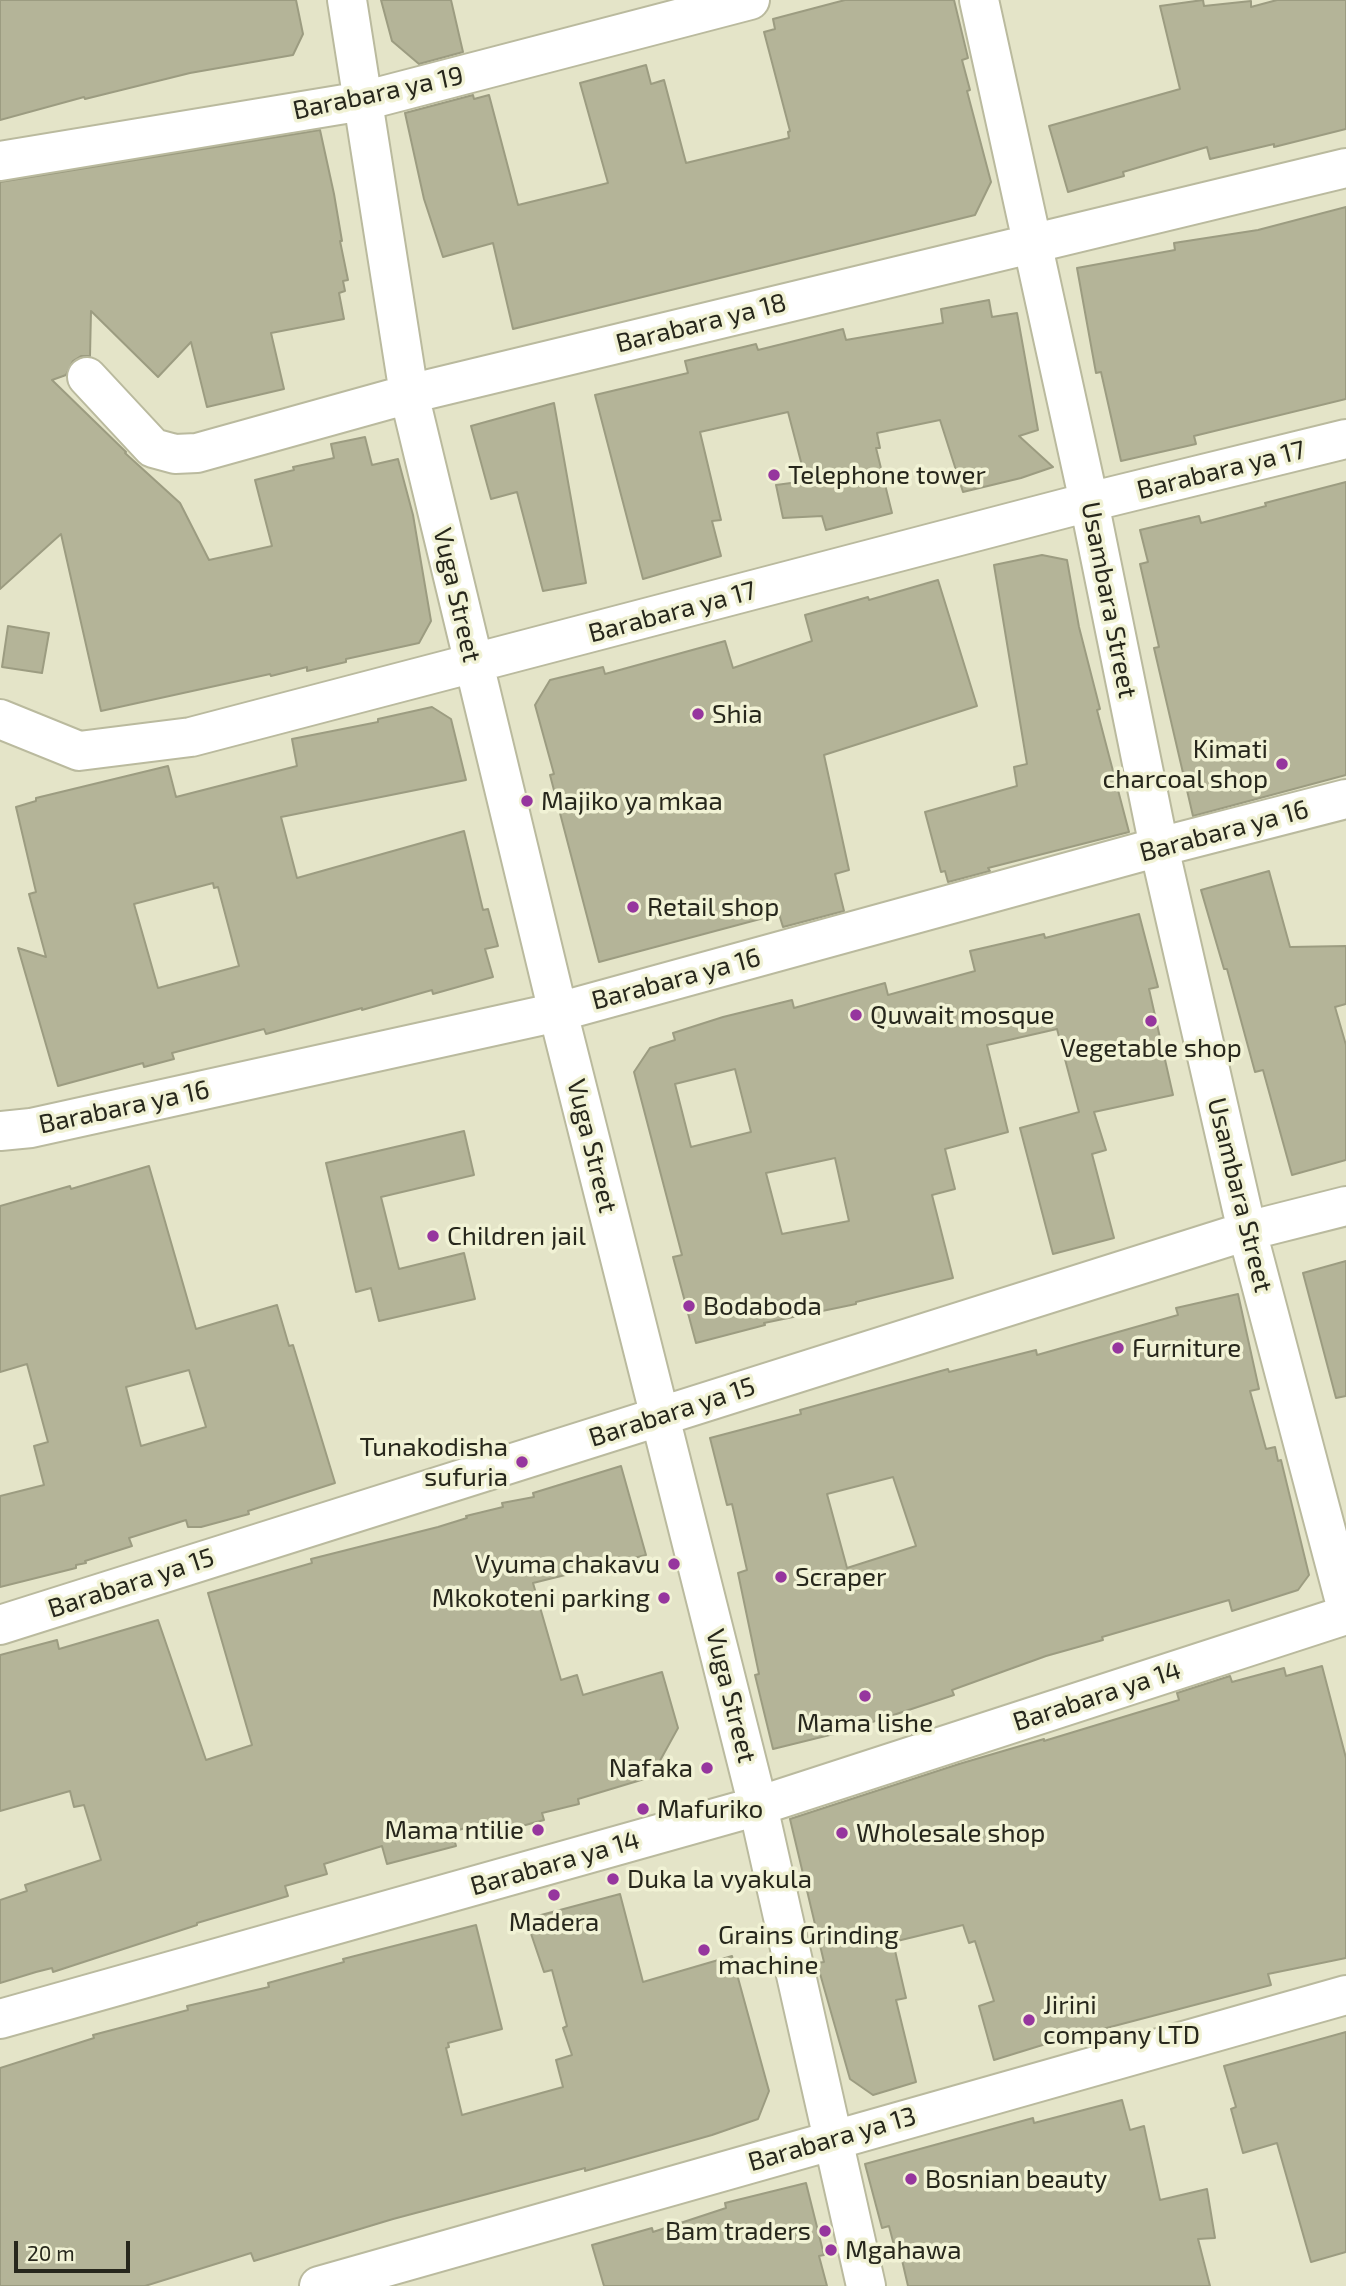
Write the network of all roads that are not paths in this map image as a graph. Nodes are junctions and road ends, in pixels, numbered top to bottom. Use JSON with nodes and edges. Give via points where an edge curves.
{"nodes":[{"id":1,"x":347,"y":0,"type":"edge"},
{"id":2,"x":750,"y":0,"type":"edge"},
{"id":3,"x":979,"y":0,"type":"edge"},
{"id":4,"x":363,"y":101,"type":"junction"},
{"id":5,"x":0,"y":161,"type":"edge"},
{"id":6,"x":1346,"y":168,"type":"edge"},
{"id":7,"x":1032,"y":243,"type":"junction"},
{"id":8,"x":87,"y":377,"type":"dead end"},
{"id":9,"x":409,"y":394,"type":"junction"},
{"id":10,"x":1346,"y":439,"type":"edge"},
{"id":11,"x":1089,"y":502,"type":"junction"},
{"id":12,"x":474,"y":664,"type":"junction"},
{"id":13,"x":0,"y":719,"type":"edge"},
{"id":14,"x":1346,"y":799,"type":"edge"},
{"id":15,"x":1158,"y":847,"type":"junction"},
{"id":16,"x":558,"y":1012,"type":"junction"},
{"id":17,"x":0,"y":1131,"type":"edge"},
{"id":18,"x":1346,"y":1206,"type":"edge"},
{"id":19,"x":1247,"y":1231,"type":"junction"},
{"id":20,"x":661,"y":1415,"type":"junction"},
{"id":21,"x":1346,"y":1606,"type":"edge"},
{"id":22,"x":1346,"y":1615,"type":"edge"},
{"id":23,"x":0,"y":1625,"type":"edge"},
{"id":24,"x":758,"y":1806,"type":"junction"},
{"id":25,"x":1346,"y":1995,"type":"edge"},
{"id":26,"x":0,"y":2019,"type":"edge"},
{"id":27,"x":832,"y":2139,"type":"junction"},
{"id":28,"x":319,"y":2286,"type":"edge"},
{"id":29,"x":866,"y":2286,"type":"edge"}],
"edges":[{"from":1,"to":4,"type":"street","name":"Vuga Street"},
{"from":2,"to":4,"type":"street","name":"Barabara ya 19"},
{"from":3,"to":7,"type":"street","name":"Usambara Street"},
{"from":4,"to":5,"type":"street","name":"Barabara ya 19"},
{"from":4,"to":9,"type":"street","name":"Vuga Street"},
{"from":6,"to":7,"type":"street","name":"Barabara ya 18"},
{"from":7,"to":9,"type":"street","name":"Barabara ya 18"},
{"from":7,"to":11,"type":"street","name":"Usambara Street"},
{"from":8,"to":9,"type":"street","name":"Barabara ya 18","via":[[153,448],[175,454],[197,453]]},
{"from":9,"to":12,"type":"street","name":"Vuga Street"},
{"from":10,"to":11,"type":"street","name":"Barabara ya 17"},
{"from":11,"to":12,"type":"street","name":"Barabara ya 17"},
{"from":11,"to":15,"type":"street","name":"Usambara Street"},
{"from":12,"to":13,"type":"street","name":"Barabara ya 17","via":[[191,737],[79,751]]},
{"from":12,"to":16,"type":"street","name":"Vuga Street"},
{"from":14,"to":15,"type":"street","name":"Barabara ya 16"},
{"from":15,"to":16,"type":"street","name":"Barabara ya 16"},
{"from":15,"to":19,"type":"street","name":"Usambara Street"},
{"from":16,"to":17,"type":"street","name":"Barabara ya 16","via":[[31,1128]]},
{"from":16,"to":20,"type":"street","name":"Vuga Street"},
{"from":18,"to":19,"type":"street","name":"Barabara ya 15"},
{"from":19,"to":20,"type":"street","name":"Barabara ya 15"},
{"from":19,"to":21,"type":"street","name":"Usambara Street"},
{"from":20,"to":23,"type":"street","name":"Barabara ya 15"},
{"from":20,"to":24,"type":"street","name":"Vuga Street"},
{"from":22,"to":24,"type":"street","name":"Barabara ya 14"},
{"from":24,"to":26,"type":"street","name":"Barabara ya 14"},
{"from":24,"to":27,"type":"street","name":"Vuga Street"},
{"from":25,"to":27,"type":"street","name":"Barabara ya 13"},
{"from":27,"to":28,"type":"street","name":"Barabara ya 13"},
{"from":27,"to":29,"type":"street","name":"Vuga Street"}]}
